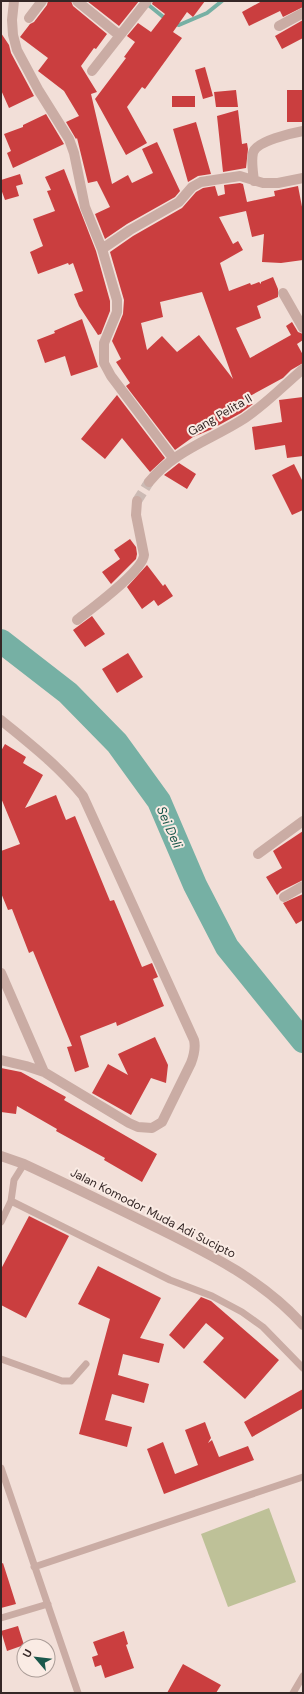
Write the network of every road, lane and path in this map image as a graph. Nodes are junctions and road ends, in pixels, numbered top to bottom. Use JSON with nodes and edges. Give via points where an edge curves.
{"nodes":[{"id":1,"x":14,"y":1,"type":"edge"},
{"id":2,"x":42,"y":1,"type":"edge"},
{"id":3,"x":77,"y":1,"type":"edge"},
{"id":4,"x":147,"y":1,"type":"edge"},
{"id":5,"x":303,"y":12,"type":"edge"},
{"id":6,"x":29,"y":18,"type":"dead end"},
{"id":7,"x":278,"y":26,"type":"dead end"},
{"id":8,"x":119,"y":35,"type":"junction"},
{"id":9,"x":92,"y":71,"type":"dead end"},
{"id":10,"x":303,"y":131,"type":"edge"},
{"id":11,"x":303,"y":178,"type":"edge"},
{"id":12,"x":254,"y":181,"type":"junction"},
{"id":13,"x":102,"y":249,"type":"junction"},
{"id":14,"x":283,"y":293,"type":"dead end"},
{"id":15,"x":303,"y":328,"type":"edge"},
{"id":16,"x":303,"y":369,"type":"edge"},
{"id":17,"x":173,"y":458,"type":"junction"},
{"id":18,"x":149,"y":482,"type":"tunnel mouth"},
{"id":19,"x":137,"y":502,"type":"tunnel mouth"},
{"id":20,"x":77,"y":620,"type":"dead end"},
{"id":21,"x":1,"y":720,"type":"edge"},
{"id":22,"x":303,"y":821,"type":"edge"},
{"id":23,"x":258,"y":854,"type":"dead end"},
{"id":24,"x":303,"y":886,"type":"edge"},
{"id":25,"x":284,"y":897,"type":"dead end"},
{"id":26,"x":1,"y":973,"type":"edge"},
{"id":27,"x":1,"y":1060,"type":"edge"},
{"id":28,"x":44,"y":1072,"type":"junction"},
{"id":29,"x":1,"y":1156,"type":"edge"},
{"id":30,"x":24,"y":1164,"type":"junction"},
{"id":31,"x":11,"y":1201,"type":"junction"},
{"id":32,"x":1,"y":1222,"type":"edge"},
{"id":33,"x":303,"y":1325,"type":"edge"},
{"id":34,"x":1,"y":1359,"type":"edge"},
{"id":35,"x":86,"y":1364,"type":"dead end"},
{"id":36,"x":303,"y":1368,"type":"edge"},
{"id":37,"x":1,"y":1468,"type":"edge"},
{"id":38,"x":303,"y":1478,"type":"edge"},
{"id":39,"x":34,"y":1567,"type":"junction"},
{"id":40,"x":48,"y":1604,"type":"junction"},
{"id":41,"x":1,"y":1618,"type":"edge"},
{"id":42,"x":303,"y":1676,"type":"edge"},
{"id":43,"x":78,"y":1693,"type":"edge"},
{"id":44,"x":293,"y":1693,"type":"edge"}],
"edges":[{"from":1,"to":13,"type":"street","via":[[12,35],[16,50],[69,139],[85,206]]},
{"from":2,"to":6,"type":"street"},
{"from":3,"to":8,"type":"street"},
{"from":4,"to":8,"type":"street"},
{"from":5,"to":7,"type":"street"},
{"from":8,"to":9,"type":"street"},
{"from":10,"to":12,"type":"street","via":[[265,142],[254,150]]},
{"from":11,"to":12,"type":"street","via":[[278,183]]},
{"from":12,"to":13,"type":"street","via":[[240,176],[200,182],[179,202]]},
{"from":13,"to":17,"type":"street","via":[[117,300],[117,312],[104,343],[104,363]]},
{"from":14,"to":15,"type":"street"},
{"from":16,"to":17,"type":"street","name":"Gang Pelita II","via":[[262,407]]},
{"from":17,"to":18,"type":"street","name":"Gang Pelita II"},
{"from":19,"to":20,"type":"street","via":[[136,515],[144,558],[141,565]]},
{"from":21,"to":28,"type":"street","via":[[49,760],[83,796],[195,1046],[195,1054],[162,1122],[152,1128],[129,1123]]},
{"from":22,"to":23,"type":"street"},
{"from":24,"to":25,"type":"street"},
{"from":26,"to":28,"type":"street"},
{"from":27,"to":28,"type":"street"},
{"from":29,"to":30,"type":"street","name":"Jalan Komodor Muda Adi Sucipto"},
{"from":30,"to":31,"type":"lane","via":[[14,1180]]},
{"from":30,"to":33,"type":"street","name":"Jalan Komodor Muda Adi Sucipto","via":[[208,1253],[259,1284]]},
{"from":31,"to":32,"type":"lane"},
{"from":31,"to":36,"type":"lane","via":[[170,1280],[212,1296],[242,1312],[263,1327]]},
{"from":34,"to":35,"type":"lane","via":[[62,1380],[71,1380]]},
{"from":37,"to":39,"type":"lane"},
{"from":38,"to":39,"type":"lane"},
{"from":39,"to":40,"type":"lane"},
{"from":40,"to":41,"type":"lane"},
{"from":40,"to":43,"type":"lane"},
{"from":42,"to":44,"type":"lane"}]}
